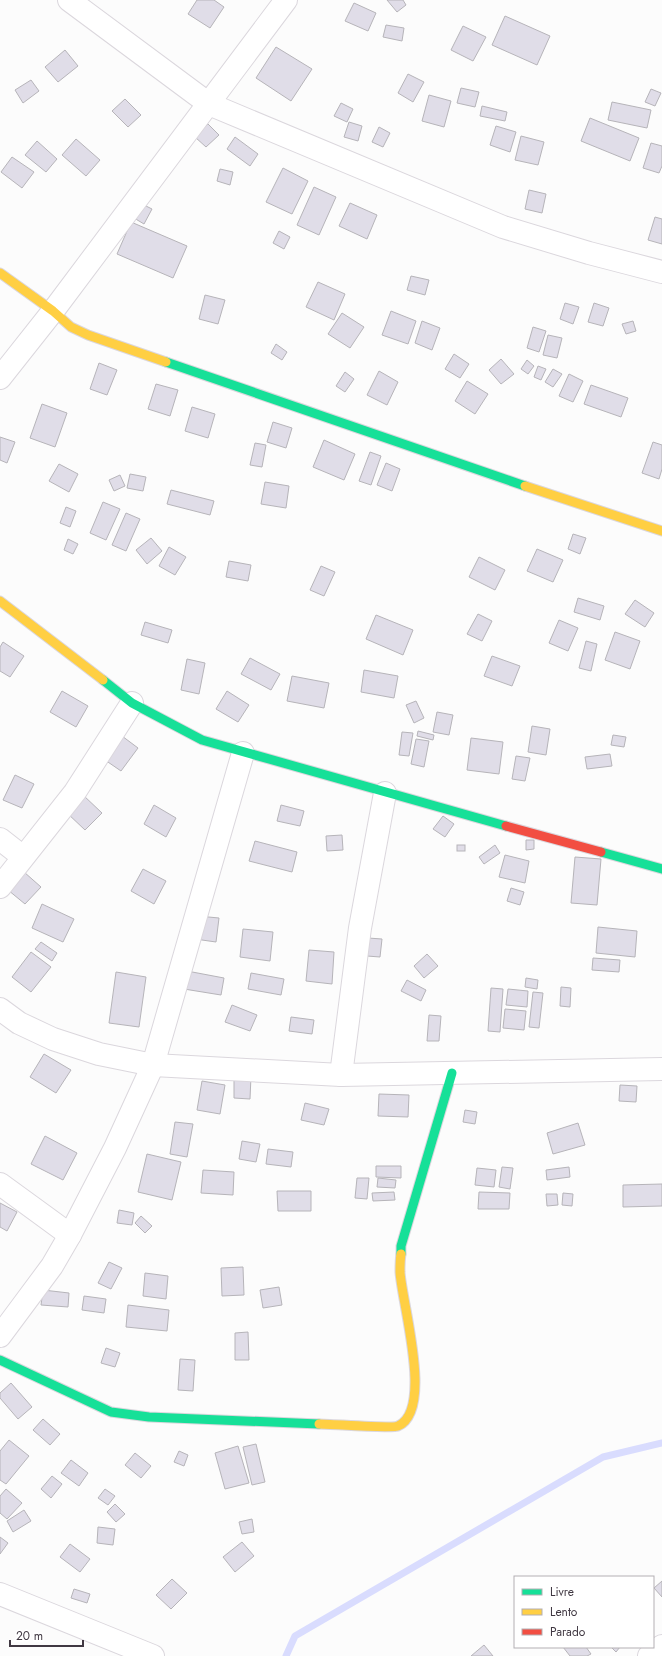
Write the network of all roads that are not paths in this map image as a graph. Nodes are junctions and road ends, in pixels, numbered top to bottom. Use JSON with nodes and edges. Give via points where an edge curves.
{"nodes":[{"id":1,"x":69,"y":0,"type":"edge"},
{"id":2,"x":286,"y":0,"type":"edge"},
{"id":3,"x":209,"y":104,"type":"junction"},
{"id":4,"x":662,"y":272,"type":"edge"},
{"id":5,"x":0,"y":273,"type":"edge"},
{"id":6,"x":53,"y":311,"type":"junction"},
{"id":7,"x":0,"y":378,"type":"edge"},
{"id":8,"x":662,"y":531,"type":"edge"},
{"id":9,"x":0,"y":601,"type":"edge"},
{"id":10,"x":132,"y":703,"type":"junction"},
{"id":11,"x":243,"y":753,"type":"junction"},
{"id":12,"x":385,"y":793,"type":"junction"},
{"id":13,"x":0,"y":839,"type":"edge"},
{"id":14,"x":23,"y":857,"type":"junction"},
{"id":15,"x":662,"y":869,"type":"edge"},
{"id":16,"x":0,"y":887,"type":"edge"},
{"id":17,"x":0,"y":1009,"type":"edge"},
{"id":18,"x":153,"y":1065,"type":"junction"},
{"id":19,"x":662,"y":1069,"type":"edge"},
{"id":20,"x":452,"y":1073,"type":"junction"},
{"id":21,"x":341,"y":1075,"type":"junction"},
{"id":22,"x":0,"y":1184,"type":"edge"},
{"id":23,"x":70,"y":1235,"type":"junction"},
{"id":24,"x":0,"y":1336,"type":"edge"},
{"id":25,"x":0,"y":1360,"type":"edge"},
{"id":26,"x":0,"y":1594,"type":"edge"},
{"id":27,"x":662,"y":1646,"type":"edge"},
{"id":28,"x":154,"y":1656,"type":"edge"},
{"id":29,"x":649,"y":1656,"type":"edge"}],
"edges":[{"from":1,"to":3,"type":"street"},
{"from":2,"to":3,"type":"street"},
{"from":3,"to":4,"type":"street","via":[[503,227]]},
{"from":3,"to":6,"type":"street"},
{"from":5,"to":6,"type":"street"},
{"from":6,"to":7,"type":"street"},
{"from":6,"to":8,"type":"street","via":[[71,327],[88,335],[482,472]]},
{"from":9,"to":10,"type":"street"},
{"from":10,"to":11,"type":"street","via":[[202,740]]},
{"from":10,"to":14,"type":"street","via":[[75,792]]},
{"from":11,"to":12,"type":"street"},
{"from":11,"to":18,"type":"street"},
{"from":12,"to":15,"type":"street"},
{"from":12,"to":21,"type":"street","via":[[360,928]]},
{"from":13,"to":14,"type":"street"},
{"from":14,"to":16,"type":"street"},
{"from":17,"to":18,"type":"street","via":[[19,1024],[53,1039],[99,1054]]},
{"from":18,"to":21,"type":"street"},
{"from":18,"to":23,"type":"street","via":[[115,1148]]},
{"from":19,"to":20,"type":"street"},
{"from":20,"to":21,"type":"street"},
{"from":20,"to":25,"type":"street","via":[[401,1246],[400,1272],[415,1360],[414,1404],[408,1420],[397,1427],[149,1417],[111,1412]]},
{"from":22,"to":23,"type":"street"},
{"from":23,"to":24,"type":"street","via":[[52,1266]]},
{"from":26,"to":28,"type":"street"},
{"from":27,"to":29,"type":"street"}]}
